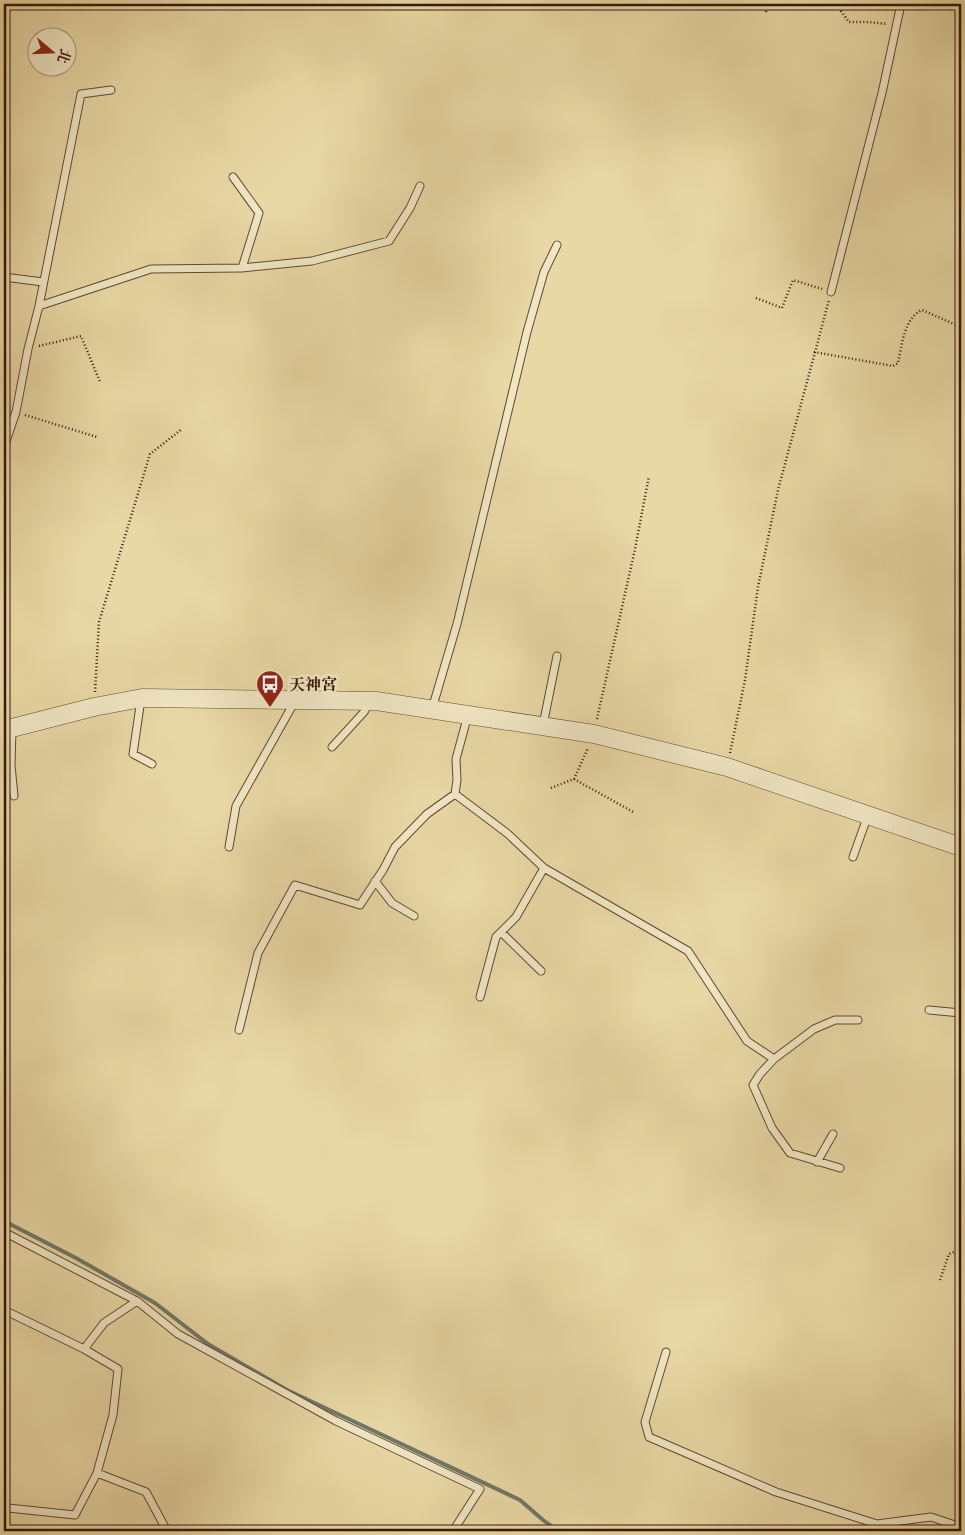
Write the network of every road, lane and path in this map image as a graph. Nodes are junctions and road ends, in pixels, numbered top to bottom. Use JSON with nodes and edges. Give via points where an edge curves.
{"nodes":[{"id":1,"x":768,"y":4,"type":"edge"},
{"id":2,"x":842,"y":4,"type":"edge"},
{"id":3,"x":901,"y":4,"type":"edge"},
{"id":4,"x":766,"y":12,"type":"dead end"},
{"id":5,"x":896,"y":25,"type":"junction"},
{"id":6,"x":111,"y":90,"type":"dead end"},
{"id":7,"x":233,"y":177,"type":"dead end"},
{"id":8,"x":420,"y":186,"type":"dead end"},
{"id":9,"x":557,"y":245,"type":"dead end"},
{"id":10,"x":242,"y":268,"type":"junction"},
{"id":11,"x":4,"y":278,"type":"edge"},
{"id":12,"x":43,"y":282,"type":"junction"},
{"id":13,"x":831,"y":292,"type":"junction"},
{"id":14,"x":756,"y":298,"type":"dead end"},
{"id":15,"x":39,"y":306,"type":"junction"},
{"id":16,"x":961,"y":327,"type":"edge"},
{"id":17,"x":28,"y":349,"type":"junction"},
{"id":18,"x":814,"y":352,"type":"junction"},
{"id":19,"x":100,"y":382,"type":"dead end"},
{"id":20,"x":16,"y":412,"type":"junction"},
{"id":21,"x":182,"y":429,"type":"dead end"},
{"id":22,"x":96,"y":437,"type":"dead end"},
{"id":23,"x":4,"y":447,"type":"edge"},
{"id":24,"x":649,"y":476,"type":"dead end"},
{"id":25,"x":557,"y":656,"type":"dead end"},
{"id":26,"x":142,"y":698,"type":"junction"},
{"id":27,"x":295,"y":701,"type":"junction"},
{"id":28,"x":370,"y":701,"type":"junction"},
{"id":29,"x":94,"y":707,"type":"junction"},
{"id":30,"x":432,"y":709,"type":"junction"},
{"id":31,"x":468,"y":715,"type":"junction"},
{"id":32,"x":543,"y":725,"type":"junction"},
{"id":33,"x":8,"y":729,"type":"edge"},
{"id":34,"x":594,"y":734,"type":"junction"},
{"id":35,"x":332,"y":747,"type":"dead end"},
{"id":36,"x":152,"y":764,"type":"dead end"},
{"id":37,"x":727,"y":767,"type":"junction"},
{"id":38,"x":574,"y":779,"type":"junction"},
{"id":39,"x":551,"y":788,"type":"dead end"},
{"id":40,"x":455,"y":794,"type":"junction"},
{"id":41,"x":14,"y":796,"type":"dead end"},
{"id":42,"x":635,"y":814,"type":"dead end"},
{"id":43,"x":868,"y":815,"type":"junction"},
{"id":44,"x":229,"y":847,"type":"dead end"},
{"id":45,"x":961,"y":848,"type":"edge"},
{"id":46,"x":853,"y":857,"type":"dead end"},
{"id":47,"x":544,"y":868,"type":"junction"},
{"id":48,"x":375,"y":881,"type":"junction"},
{"id":49,"x":414,"y":916,"type":"dead end"},
{"id":50,"x":501,"y":932,"type":"junction"},
{"id":51,"x":541,"y":971,"type":"dead end"},
{"id":52,"x":480,"y":998,"type":"dead end"},
{"id":53,"x":929,"y":1010,"type":"dead end"},
{"id":54,"x":961,"y":1013,"type":"edge"},
{"id":55,"x":858,"y":1020,"type":"dead end"},
{"id":56,"x":239,"y":1030,"type":"dead end"},
{"id":57,"x":774,"y":1060,"type":"junction"},
{"id":58,"x":833,"y":1134,"type":"dead end"},
{"id":59,"x":817,"y":1162,"type":"junction"},
{"id":60,"x":840,"y":1168,"type":"dead end"},
{"id":61,"x":4,"y":1232,"type":"edge"},
{"id":62,"x":961,"y":1249,"type":"edge"},
{"id":63,"x":940,"y":1280,"type":"dead end"},
{"id":64,"x":137,"y":1301,"type":"junction"},
{"id":65,"x":4,"y":1310,"type":"edge"},
{"id":66,"x":84,"y":1348,"type":"junction"},
{"id":67,"x":666,"y":1352,"type":"dead end"},
{"id":68,"x":97,"y":1472,"type":"junction"},
{"id":69,"x":8,"y":1508,"type":"dead end"},
{"id":70,"x":961,"y":1527,"type":"edge"},
{"id":71,"x":167,"y":1531,"type":"edge"},
{"id":72,"x":454,"y":1531,"type":"edge"}],
"edges":[{"from":1,"to":4,"type":"path"},
{"from":2,"to":5,"type":"path","via":[[841,11],[849,22]]},
{"from":3,"to":5,"type":"lane"},
{"from":5,"to":13,"type":"lane"},
{"from":6,"to":12,"type":"lane","via":[[81,94]]},
{"from":7,"to":10,"type":"lane","via":[[259,213]]},
{"from":8,"to":10,"type":"lane","via":[[388,242],[312,261]]},
{"from":9,"to":30,"type":"lane","via":[[544,272],[527,332],[457,624]]},
{"from":10,"to":15,"type":"lane","via":[[151,269]]},
{"from":11,"to":12,"type":"lane"},
{"from":12,"to":15,"type":"lane"},
{"from":13,"to":14,"type":"path","via":[[793,280],[782,308]]},
{"from":13,"to":18,"type":"path"},
{"from":15,"to":17,"type":"lane"},
{"from":16,"to":18,"type":"path","via":[[922,310],[916,313],[910,319],[898,363],[893,366]]},
{"from":17,"to":19,"type":"path","via":[[81,336]]},
{"from":17,"to":20,"type":"lane"},
{"from":18,"to":37,"type":"path","via":[[778,490]]},
{"from":20,"to":22,"type":"path"},
{"from":20,"to":23,"type":"lane"},
{"from":21,"to":29,"type":"path","via":[[150,454],[99,622]]},
{"from":24,"to":34,"type":"path"},
{"from":25,"to":32,"type":"lane"},
{"from":26,"to":27,"type":"street"},
{"from":26,"to":29,"type":"street"},
{"from":26,"to":36,"type":"lane","via":[[133,754]]},
{"from":27,"to":28,"type":"street"},
{"from":27,"to":44,"type":"lane","via":[[236,806]]},
{"from":28,"to":30,"type":"street"},
{"from":28,"to":35,"type":"lane"},
{"from":29,"to":33,"type":"street"},
{"from":30,"to":31,"type":"street"},
{"from":31,"to":32,"type":"street"},
{"from":31,"to":40,"type":"lane","via":[[456,759]]},
{"from":32,"to":34,"type":"street"},
{"from":33,"to":41,"type":"lane"},
{"from":34,"to":37,"type":"street"},
{"from":34,"to":38,"type":"path"},
{"from":37,"to":43,"type":"street"},
{"from":38,"to":39,"type":"path"},
{"from":38,"to":42,"type":"path"},
{"from":40,"to":47,"type":"lane","via":[[508,834]]},
{"from":40,"to":48,"type":"lane","via":[[427,814],[394,846]]},
{"from":43,"to":45,"type":"street"},
{"from":43,"to":46,"type":"lane"},
{"from":47,"to":50,"type":"lane","via":[[516,917]]},
{"from":47,"to":57,"type":"lane","via":[[688,951],[747,1041]]},
{"from":48,"to":49,"type":"lane","via":[[392,903]]},
{"from":48,"to":56,"type":"lane","via":[[360,905],[295,885],[258,953]]},
{"from":50,"to":51,"type":"lane"},
{"from":50,"to":52,"type":"lane","via":[[496,937]]},
{"from":53,"to":54,"type":"lane"},
{"from":55,"to":57,"type":"lane","via":[[835,1020],[814,1029]]},
{"from":57,"to":59,"type":"lane","via":[[754,1085],[772,1128],[790,1153]]},
{"from":58,"to":59,"type":"lane"},
{"from":59,"to":60,"type":"lane"},
{"from":61,"to":64,"type":"lane"},
{"from":62,"to":63,"type":"path","via":[[949,1254]]},
{"from":64,"to":66,"type":"lane","via":[[104,1323]]},
{"from":64,"to":72,"type":"lane","via":[[178,1334],[327,1417],[480,1489]]},
{"from":65,"to":66,"type":"lane"},
{"from":66,"to":68,"type":"lane","via":[[118,1369],[113,1415]]},
{"from":67,"to":70,"type":"lane","via":[[645,1422],[649,1437],[776,1492],[877,1524],[931,1517]]},
{"from":68,"to":69,"type":"lane","via":[[75,1515]]},
{"from":68,"to":71,"type":"lane","via":[[146,1492]]}]}
